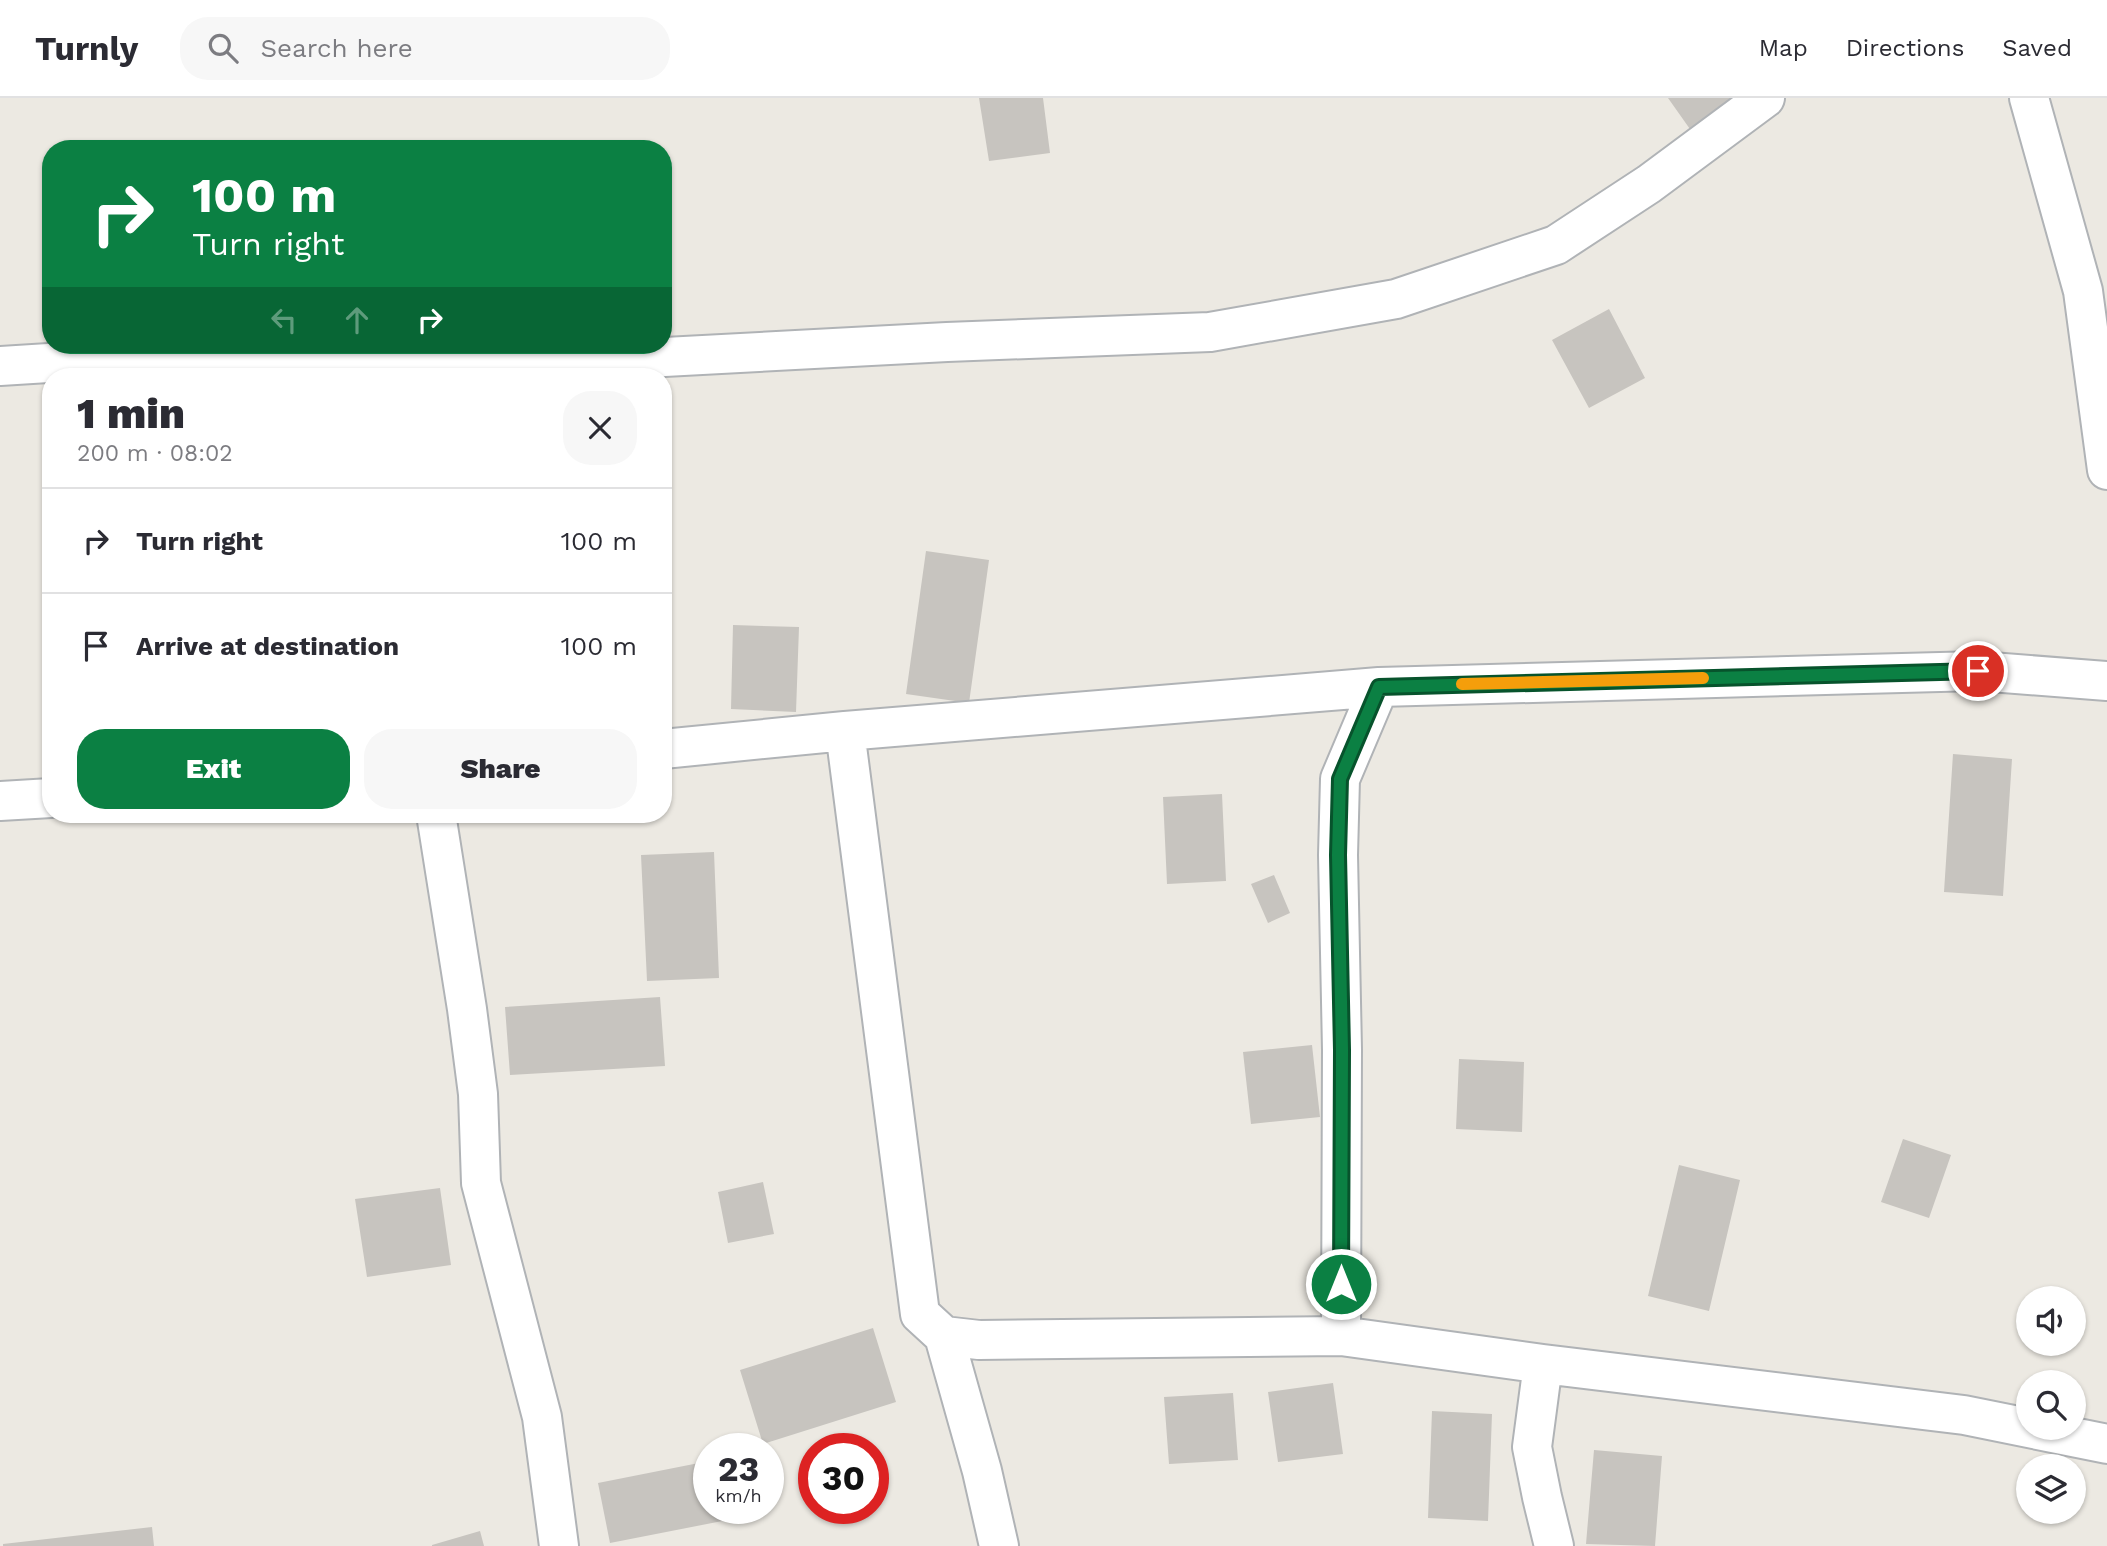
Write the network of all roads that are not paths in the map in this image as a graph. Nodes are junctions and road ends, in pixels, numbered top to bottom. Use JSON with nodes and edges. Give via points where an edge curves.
{"nodes":[{"id":1,"x":1765,"y":98,"type":"edge"},
{"id":2,"x":2028,"y":98,"type":"edge"},
{"id":3,"x":0,"y":366,"type":"edge"},
{"id":4,"x":2107,"y":470,"type":"edge"},
{"id":5,"x":2107,"y":681,"type":"edge"},
{"id":6,"x":1379,"y":687,"type":"junction"},
{"id":7,"x":845,"y":731,"type":"junction"},
{"id":8,"x":672,"y":748,"type":"edge"},
{"id":9,"x":42,"y":799,"type":"edge"},
{"id":10,"x":0,"y":802,"type":"edge"},
{"id":11,"x":437,"y":823,"type":"edge"},
{"id":12,"x":944,"y":1336,"type":"junction"},
{"id":13,"x":1340,"y":1336,"type":"junction"},
{"id":14,"x":1543,"y":1364,"type":"junction"},
{"id":15,"x":2107,"y":1444,"type":"edge"},
{"id":16,"x":559,"y":1546,"type":"edge"},
{"id":17,"x":999,"y":1546,"type":"edge"},
{"id":18,"x":1554,"y":1546,"type":"edge"}],
"edges":[{"from":1,"to":3,"type":"street","via":[[1649,184],[1556,245],[1396,299],[1210,332],[608,360],[192,354]]},
{"from":2,"to":4,"type":"street","via":[[2083,291]]},
{"from":5,"to":6,"type":"street","via":[[1978,671]]},
{"from":6,"to":7,"type":"street"},
{"from":6,"to":13,"type":"street","via":[[1340,779]]},
{"from":7,"to":8,"type":"street"},
{"from":7,"to":12,"type":"street","via":[[920,1314]]},
{"from":9,"to":10,"type":"street"},
{"from":11,"to":16,"type":"street","via":[[478,1094],[481,1183],[542,1417]]},
{"from":12,"to":13,"type":"street","via":[[979,1340]]},
{"from":12,"to":17,"type":"street"},
{"from":13,"to":14,"type":"street"},
{"from":14,"to":15,"type":"street","via":[[1964,1415]]},
{"from":14,"to":18,"type":"street","via":[[1532,1447]]}]}
